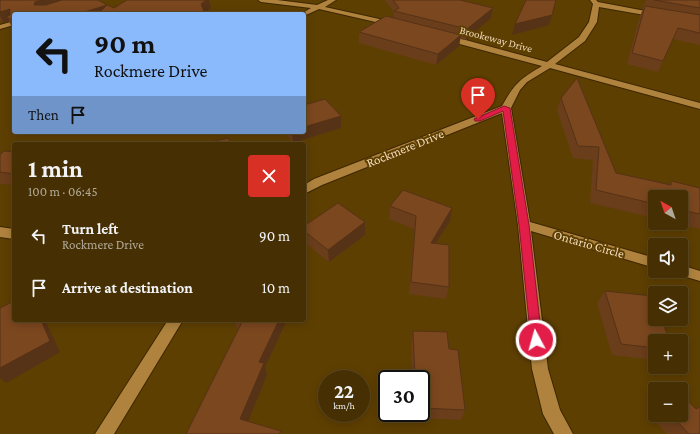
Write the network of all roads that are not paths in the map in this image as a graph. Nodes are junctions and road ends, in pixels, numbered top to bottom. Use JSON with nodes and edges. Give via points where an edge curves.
{"nodes":[{"id":1,"x":261,"y":0,"type":"edge"},
{"id":2,"x":333,"y":0,"type":"edge"},
{"id":3,"x":595,"y":2,"type":"edge"},
{"id":4,"x":318,"y":7,"type":"junction"},
{"id":5,"x":306,"y":13,"type":"edge"},
{"id":6,"x":662,"y":16,"type":"edge"},
{"id":7,"x":12,"y":24,"type":"edge"},
{"id":8,"x":399,"y":25,"type":"edge"},
{"id":9,"x":0,"y":27,"type":"edge"},
{"id":10,"x":436,"y":35,"type":"edge"},
{"id":11,"x":549,"y":65,"type":"junction"},
{"id":12,"x":700,"y":106,"type":"edge"},
{"id":13,"x":506,"y":108,"type":"junction"},
{"id":14,"x":306,"y":189,"type":"edge"},
{"id":15,"x":524,"y":225,"type":"junction"},
{"id":16,"x":0,"y":232,"type":"edge"},
{"id":17,"x":12,"y":234,"type":"edge"},
{"id":18,"x":648,"y":261,"type":"edge"},
{"id":19,"x":688,"y":272,"type":"edge"},
{"id":20,"x":700,"y":276,"type":"edge"},
{"id":21,"x":175,"y":322,"type":"edge"},
{"id":22,"x":104,"y":434,"type":"edge"},
{"id":23,"x":564,"y":434,"type":"edge"}],
"edges":[{"from":1,"to":4,"type":"street"},
{"from":2,"to":4,"type":"street"},
{"from":3,"to":6,"type":"street"},
{"from":3,"to":11,"type":"street","via":[[593,22],[582,39]]},
{"from":4,"to":5,"type":"street"},
{"from":4,"to":8,"type":"street"},
{"from":7,"to":9,"type":"street"},
{"from":10,"to":11,"type":"street","name":"Brookeway Drive"},
{"from":11,"to":12,"type":"street","name":"Brookeway Drive"},
{"from":11,"to":13,"type":"street","via":[[524,80]]},
{"from":13,"to":14,"type":"street","name":"Rockmere Drive"},
{"from":13,"to":15,"type":"street"},
{"from":15,"to":18,"type":"street","name":"Ontario Circle"},
{"from":15,"to":23,"type":"street","via":[[540,369],[552,414]]},
{"from":16,"to":17,"type":"street"},
{"from":19,"to":20,"type":"street"},
{"from":21,"to":22,"type":"street"}]}
